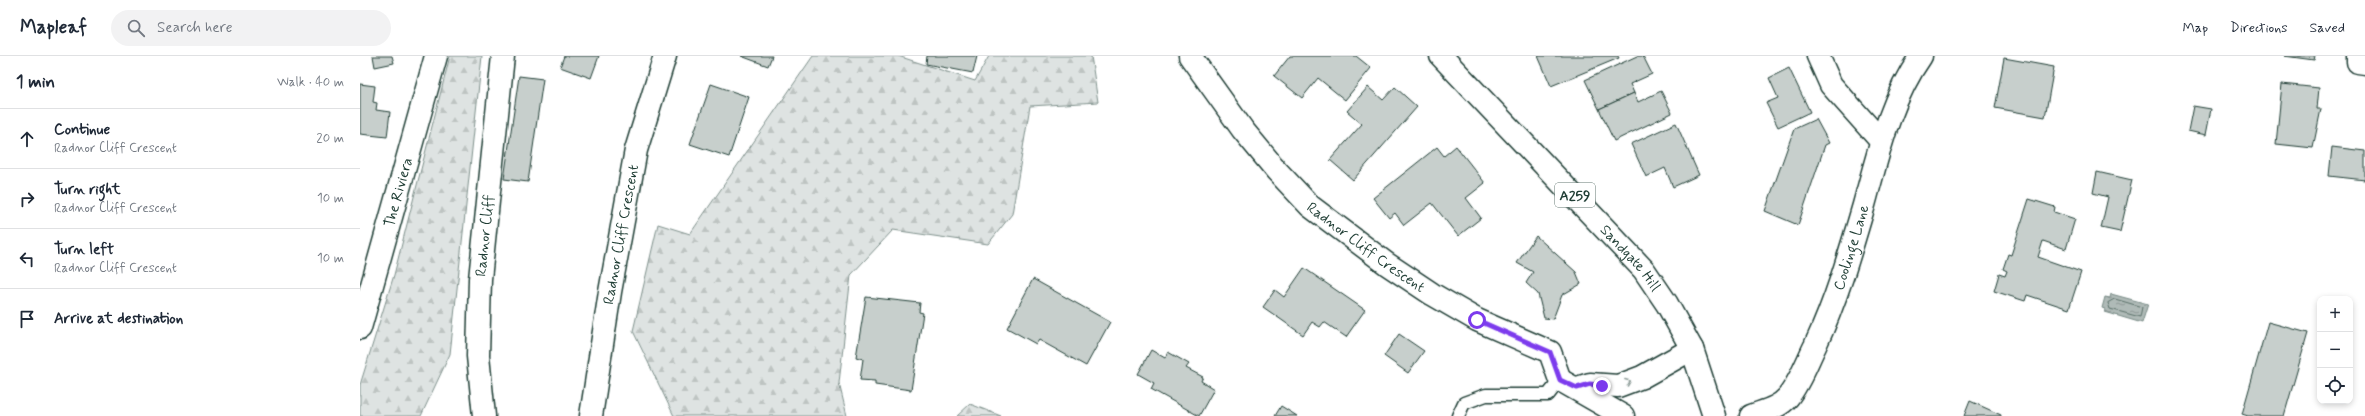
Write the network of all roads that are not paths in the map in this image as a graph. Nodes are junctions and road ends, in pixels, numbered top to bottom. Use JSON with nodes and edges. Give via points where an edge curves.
{"nodes":[{"id":1,"x":436,"y":56,"type":"edge"},
{"id":2,"x":503,"y":56,"type":"edge"},
{"id":3,"x":665,"y":56,"type":"edge"},
{"id":4,"x":1190,"y":56,"type":"edge"},
{"id":5,"x":1441,"y":56,"type":"edge"},
{"id":6,"x":1818,"y":56,"type":"edge"},
{"id":7,"x":1921,"y":56,"type":"edge"},
{"id":8,"x":2358,"y":56,"type":"edge"},
{"id":9,"x":2365,"y":63,"type":"edge"},
{"id":10,"x":1881,"y":141,"type":"junction"},
{"id":11,"x":360,"y":328,"type":"edge"},
{"id":12,"x":1692,"y":348,"type":"junction"},
{"id":13,"x":1568,"y":384,"type":"junction"},
{"id":14,"x":484,"y":416,"type":"edge"},
{"id":15,"x":591,"y":416,"type":"edge"},
{"id":16,"x":1458,"y":416,"type":"edge"},
{"id":17,"x":1623,"y":416,"type":"edge"},
{"id":18,"x":1714,"y":416,"type":"edge"},
{"id":19,"x":1751,"y":416,"type":"edge"}],
"edges":[{"from":1,"to":11,"type":"main road","name":"The Riviera"},
{"from":2,"to":14,"type":"main road","name":"Radnor Cliff","via":[[480,279],[478,356]]},
{"from":3,"to":15,"type":"main road","name":"Radnor Cliff Crescent","via":[[636,150]]},
{"from":4,"to":13,"type":"main road","name":"Radnor Cliff Crescent","via":[[1243,130],[1310,206],[1432,294],[1477,320],[1550,352]]},
{"from":5,"to":12,"type":"main road","name":"Sandgate Hill","number":"A259","via":[[1644,270]]},
{"from":6,"to":10,"type":"main road","via":[[1830,85]]},
{"from":7,"to":10,"type":"main road","name":"Coolinge Lane","via":[[1911,70]]},
{"from":8,"to":9,"type":"main road","via":[[2358,62]]},
{"from":10,"to":19,"type":"main road","name":"Coolinge Lane","via":[[1833,305],[1805,368],[1788,397],[1777,407]]},
{"from":13,"to":12,"type":"main road","one_way":true,"via":[[1618,386],[1642,376]]},
{"from":12,"to":18,"type":"main road","name":"Sandgate Hill","number":"A259"},
{"from":13,"to":16,"type":"lane","via":[[1548,395],[1486,395],[1464,403]]},
{"from":13,"to":17,"type":"main road"}]}
